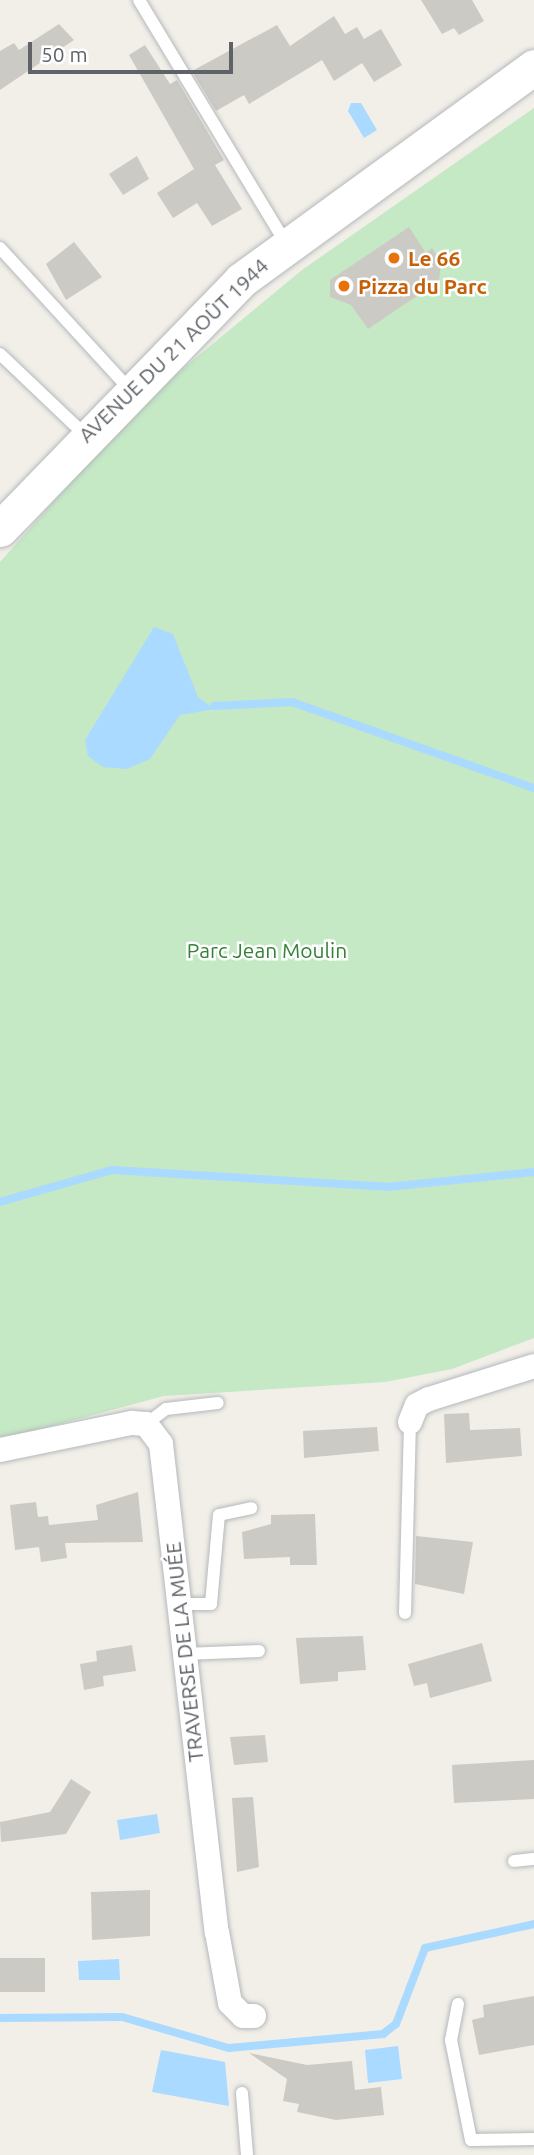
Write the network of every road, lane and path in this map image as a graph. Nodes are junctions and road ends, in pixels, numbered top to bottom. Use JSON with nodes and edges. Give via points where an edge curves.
{"nodes":[{"id":1,"x":139,"y":0,"type":"edge"},
{"id":2,"x":534,"y":67,"type":"edge"},
{"id":3,"x":286,"y":244,"type":"junction"},
{"id":4,"x":0,"y":248,"type":"edge"},
{"id":5,"x":0,"y":354,"type":"edge"},
{"id":6,"x":130,"y":390,"type":"junction"},
{"id":7,"x":85,"y":435,"type":"junction"},
{"id":8,"x":0,"y":529,"type":"edge"},
{"id":9,"x":534,"y":1366,"type":"edge"},
{"id":10,"x":218,"y":1403,"type":"dead end"},
{"id":11,"x":410,"y":1422,"type":"joint"},
{"id":12,"x":146,"y":1424,"type":"junction"},
{"id":13,"x":0,"y":1450,"type":"edge"},
{"id":14,"x":251,"y":1508,"type":"dead end"},
{"id":15,"x":178,"y":1604,"type":"junction"},
{"id":16,"x":405,"y":1614,"type":"dead end"},
{"id":17,"x":259,"y":1651,"type":"dead end"},
{"id":18,"x":184,"y":1654,"type":"junction"},
{"id":19,"x":534,"y":1859,"type":"edge"},
{"id":20,"x":514,"y":1861,"type":"dead end"},
{"id":21,"x":458,"y":2004,"type":"dead end"},
{"id":22,"x":254,"y":2016,"type":"dead end"},
{"id":23,"x":242,"y":2093,"type":"dead end"},
{"id":24,"x":534,"y":2139,"type":"edge"},
{"id":25,"x":247,"y":2155,"type":"edge"}],
"edges":[{"from":1,"to":3,"type":"lane"},
{"from":2,"to":3,"type":"main road","name":"AVENUE DU 21 AOÛT 1944"},
{"from":3,"to":6,"type":"main road","name":"AVENUE DU 21 AOÛT 1944","via":[[240,280]]},
{"from":4,"to":6,"type":"lane"},
{"from":5,"to":7,"type":"lane"},
{"from":6,"to":7,"type":"main road","name":"AVENUE DU 21 AOÛT 1944"},
{"from":7,"to":8,"type":"main road","name":"AVENUE DU 21 AOÛT 1944"},
{"from":9,"to":11,"type":"street","via":[[429,1398],[417,1405]]},
{"from":10,"to":12,"type":"lane","via":[[166,1409]]},
{"from":11,"to":16,"type":"lane"},
{"from":12,"to":13,"type":"street"},
{"from":12,"to":15,"type":"street","name":"TRAVERSE DE LA MUÉE","via":[[161,1444]]},
{"from":14,"to":15,"type":"lane","via":[[219,1515],[211,1604]]},
{"from":15,"to":18,"type":"street","name":"TRAVERSE DE LA MUÉE"},
{"from":17,"to":18,"type":"lane"},
{"from":18,"to":22,"type":"street","name":"TRAVERSE DE LA MUÉE","via":[[230,2003],[243,2016]]},
{"from":19,"to":20,"type":"lane"},
{"from":21,"to":24,"type":"lane","via":[[451,2040],[471,2140]]},
{"from":23,"to":25,"type":"lane"}]}
